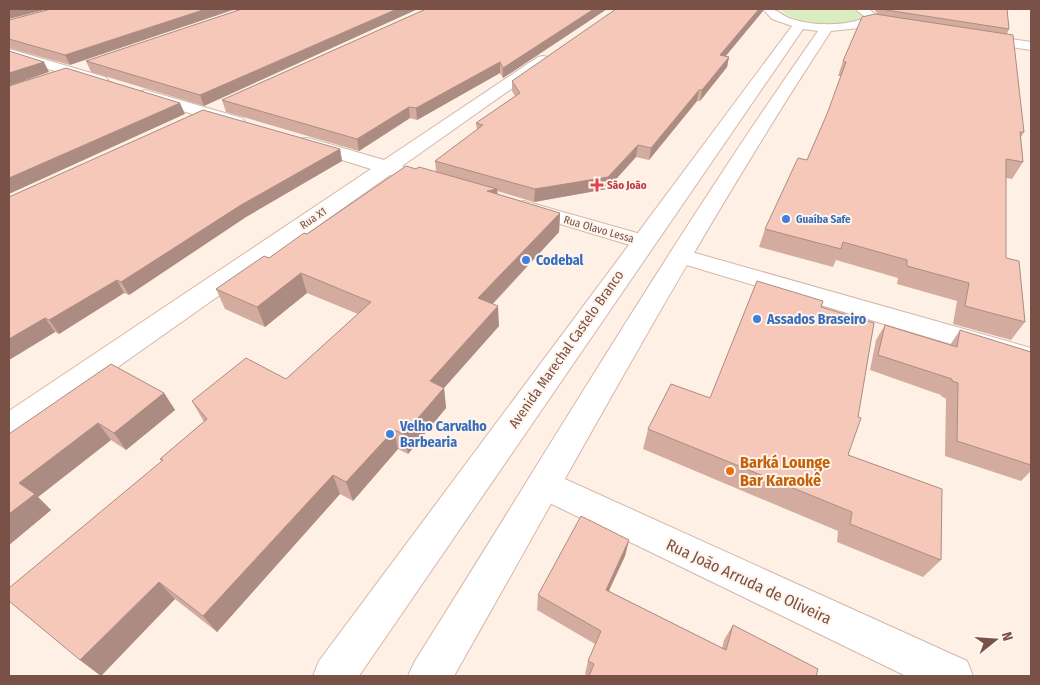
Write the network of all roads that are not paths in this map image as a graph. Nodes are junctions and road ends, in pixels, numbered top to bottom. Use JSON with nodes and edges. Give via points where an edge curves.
{"nodes":[{"id":1,"x":770,"y":9,"type":"edge"},
{"id":2,"x":872,"y":17,"type":"edge"},
{"id":3,"x":800,"y":24,"type":"junction"},
{"id":4,"x":827,"y":27,"type":"junction"},
{"id":5,"x":1031,"y":39,"type":"edge"},
{"id":6,"x":1031,"y":46,"type":"edge"},
{"id":7,"x":560,"y":48,"type":"edge"},
{"id":8,"x":9,"y":53,"type":"edge"},
{"id":9,"x":90,"y":65,"type":"edge"},
{"id":10,"x":72,"y":72,"type":"junction"},
{"id":11,"x":45,"y":81,"type":"edge"},
{"id":12,"x":222,"y":105,"type":"edge"},
{"id":13,"x":204,"y":113,"type":"junction"},
{"id":14,"x":186,"y":121,"type":"edge"},
{"id":15,"x":250,"y":127,"type":"edge"},
{"id":16,"x":287,"y":137,"type":"edge"},
{"id":17,"x":387,"y":167,"type":"junction"},
{"id":18,"x":416,"y":176,"type":"edge"},
{"id":19,"x":501,"y":200,"type":"edge"},
{"id":20,"x":643,"y":242,"type":"junction"},
{"id":21,"x":681,"y":256,"type":"junction"},
{"id":22,"x":1031,"y":358,"type":"edge"},
{"id":23,"x":9,"y":427,"type":"edge"},
{"id":24,"x":545,"y":485,"type":"junction"},
{"id":25,"x":334,"y":676,"type":"edge"},
{"id":26,"x":430,"y":676,"type":"edge"},
{"id":27,"x":952,"y":676,"type":"edge"}],
"edges":[{"from":1,"to":3,"type":"main road","via":[[777,16]]},
{"from":2,"to":4,"type":"main road","via":[[853,26]]},
{"from":3,"to":4,"type":"main road"},
{"from":3,"to":20,"type":"main road","name":"Avenida Marechal Castelo Branco"},
{"from":4,"to":21,"type":"main road","via":[[764,120]]},
{"from":5,"to":6,"type":"main road","via":[[965,33]]},
{"from":7,"to":17,"type":"main road","name":"Rua X1"},
{"from":8,"to":10,"type":"main road"},
{"from":9,"to":10,"type":"main road"},
{"from":10,"to":11,"type":"main road"},
{"from":10,"to":13,"type":"main road"},
{"from":12,"to":13,"type":"main road"},
{"from":13,"to":14,"type":"main road"},
{"from":13,"to":15,"type":"main road"},
{"from":16,"to":17,"type":"main road"},
{"from":17,"to":18,"type":"main road"},
{"from":17,"to":23,"type":"main road","name":"Rua X1"},
{"from":19,"to":20,"type":"main road","name":"Rua Olavo Lessa"},
{"from":20,"to":25,"type":"main road","name":"Avenida Marechal Castelo Branco"},
{"from":21,"to":22,"type":"main road"},
{"from":21,"to":24,"type":"main road"},
{"from":24,"to":26,"type":"main road"},
{"from":24,"to":27,"type":"main road","name":"Rua João Arruda de Oliveira"}]}
